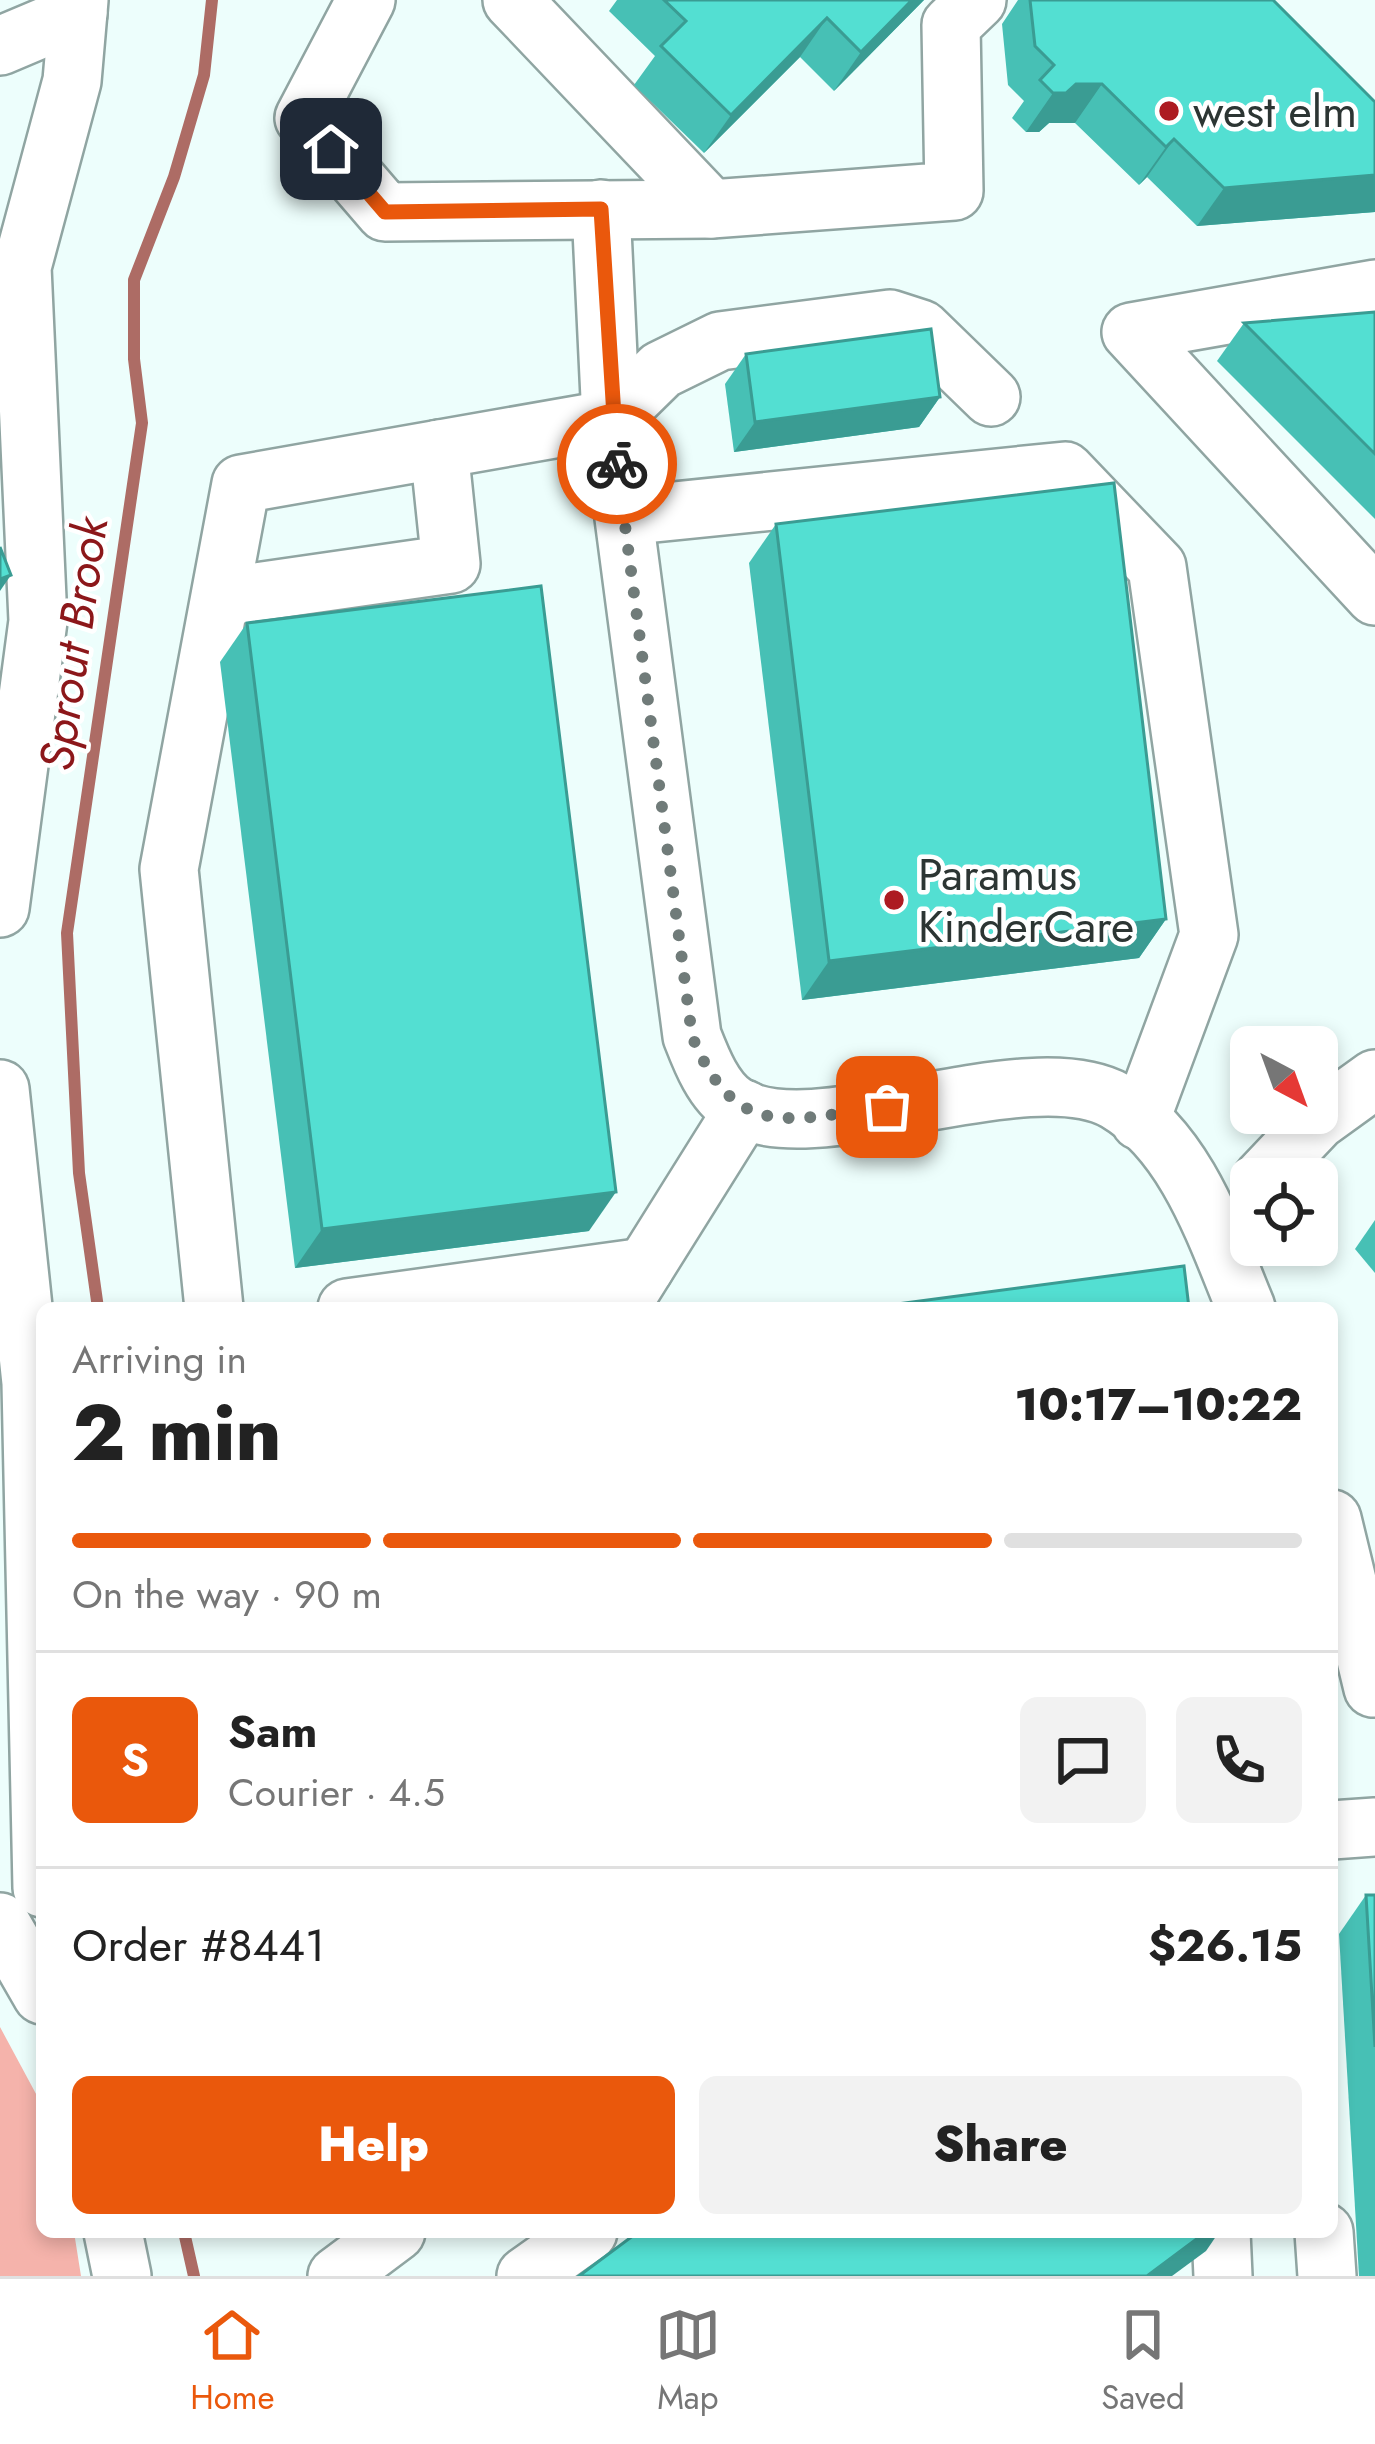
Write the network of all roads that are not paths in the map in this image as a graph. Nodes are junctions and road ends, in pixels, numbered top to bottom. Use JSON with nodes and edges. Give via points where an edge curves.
{"nodes":[{"id":1,"x":366,"y":0,"type":"edge"},
{"id":2,"x":512,"y":0,"type":"edge"},
{"id":3,"x":977,"y":0,"type":"edge"},
{"id":4,"x":79,"y":7,"type":"edge"},
{"id":5,"x":0,"y":46,"type":"edge"},
{"id":6,"x":601,"y":209,"type":"junction"},
{"id":7,"x":711,"y":209,"type":"junction"},
{"id":8,"x":11,"y":282,"type":"edge"},
{"id":9,"x":1375,"y":289,"type":"edge"},
{"id":10,"x":991,"y":397,"type":"dead end"},
{"id":11,"x":611,"y":418,"type":"junction"},
{"id":12,"x":439,"y":449,"type":"junction"},
{"id":13,"x":625,"y":515,"type":"junction"},
{"id":14,"x":1375,"y":596,"type":"edge"},
{"id":15,"x":221,"y":597,"type":"junction"},
{"id":16,"x":17,"y":678,"type":"edge"},
{"id":17,"x":0,"y":908,"type":"edge"},
{"id":18,"x":1375,"y":1079,"type":"edge"},
{"id":19,"x":0,"y":1089,"type":"edge"},
{"id":20,"x":743,"y":1109,"type":"junction"},
{"id":21,"x":1141,"y":1121,"type":"junction"},
{"id":22,"x":1282,"y":1158,"type":"edge"},
{"id":23,"x":1230,"y":1221,"type":"edge"},
{"id":24,"x":1217,"y":1238,"type":"junction"},
{"id":25,"x":633,"y":1287,"type":"edge"},
{"id":26,"x":213,"y":1302,"type":"edge"},
{"id":27,"x":429,"y":1302,"type":"edge"},
{"id":28,"x":1244,"y":1302,"type":"edge"},
{"id":29,"x":15,"y":1390,"type":"edge"},
{"id":30,"x":17,"y":1512,"type":"edge"},
{"id":31,"x":1338,"y":1551,"type":"edge"},
{"id":32,"x":1364,"y":1689,"type":"edge"},
{"id":33,"x":36,"y":1798,"type":"edge"},
{"id":34,"x":1375,"y":1827,"type":"edge"},
{"id":35,"x":1338,"y":1830,"type":"edge"},
{"id":36,"x":0,"y":1922,"type":"edge"},
{"id":37,"x":36,"y":1985,"type":"edge"},
{"id":38,"x":114,"y":2238,"type":"edge"},
{"id":39,"x":388,"y":2238,"type":"edge"},
{"id":40,"x":580,"y":2238,"type":"edge"},
{"id":41,"x":1221,"y":2238,"type":"edge"},
{"id":42,"x":1324,"y":2238,"type":"edge"},
{"id":43,"x":122,"y":2276,"type":"edge"},
{"id":44,"x":338,"y":2276,"type":"edge"},
{"id":45,"x":526,"y":2276,"type":"edge"},
{"id":46,"x":1223,"y":2276,"type":"edge"},
{"id":47,"x":1327,"y":2276,"type":"edge"}],
"edges":[{"from":1,"to":6,"type":"street","via":[[304,118],[385,212]]},
{"from":2,"to":7,"type":"street"},
{"from":3,"to":7,"type":"street","via":[[951,25],[954,190]]},
{"from":4,"to":5,"type":"street"},
{"from":4,"to":8,"type":"street","via":[[72,81],[22,267]]},
{"from":6,"to":7,"type":"street"},
{"from":6,"to":11,"type":"street"},
{"from":8,"to":16,"type":"street","via":[[38,621]]},
{"from":9,"to":14,"type":"street","via":[[1131,332]]},
{"from":10,"to":11,"type":"street","via":[[921,329],[890,319],[720,340],[661,370]]},
{"from":11,"to":12,"type":"street"},
{"from":11,"to":13,"type":"street"},
{"from":12,"to":15,"type":"street","via":[[241,484]]},
{"from":12,"to":15,"type":"street","via":[[452,564]]},
{"from":13,"to":20,"type":"street","via":[[692,1036],[705,1069]]},
{"from":13,"to":21,"type":"street","via":[[1065,471],[1157,566],[1209,935]]},
{"from":15,"to":26,"type":"street","via":[[170,869]]},
{"from":16,"to":17,"type":"street"},
{"from":18,"to":22,"type":"street"},
{"from":19,"to":29,"type":"street"},
{"from":20,"to":21,"type":"street","via":[[805,1117],[1053,1086],[1115,1100]]},
{"from":20,"to":25,"type":"street"},
{"from":21,"to":24,"type":"street","via":[[1175,1157]]},
{"from":23,"to":24,"type":"street"},
{"from":24,"to":28,"type":"street"},
{"from":25,"to":27,"type":"street"},
{"from":29,"to":30,"type":"street"},
{"from":30,"to":33,"type":"street"},
{"from":31,"to":32,"type":"street"},
{"from":34,"to":35,"type":"street"},
{"from":36,"to":37,"type":"street"},
{"from":38,"to":43,"type":"street"},
{"from":39,"to":44,"type":"street"},
{"from":40,"to":45,"type":"street"},
{"from":41,"to":46,"type":"street"},
{"from":42,"to":47,"type":"street"}]}
